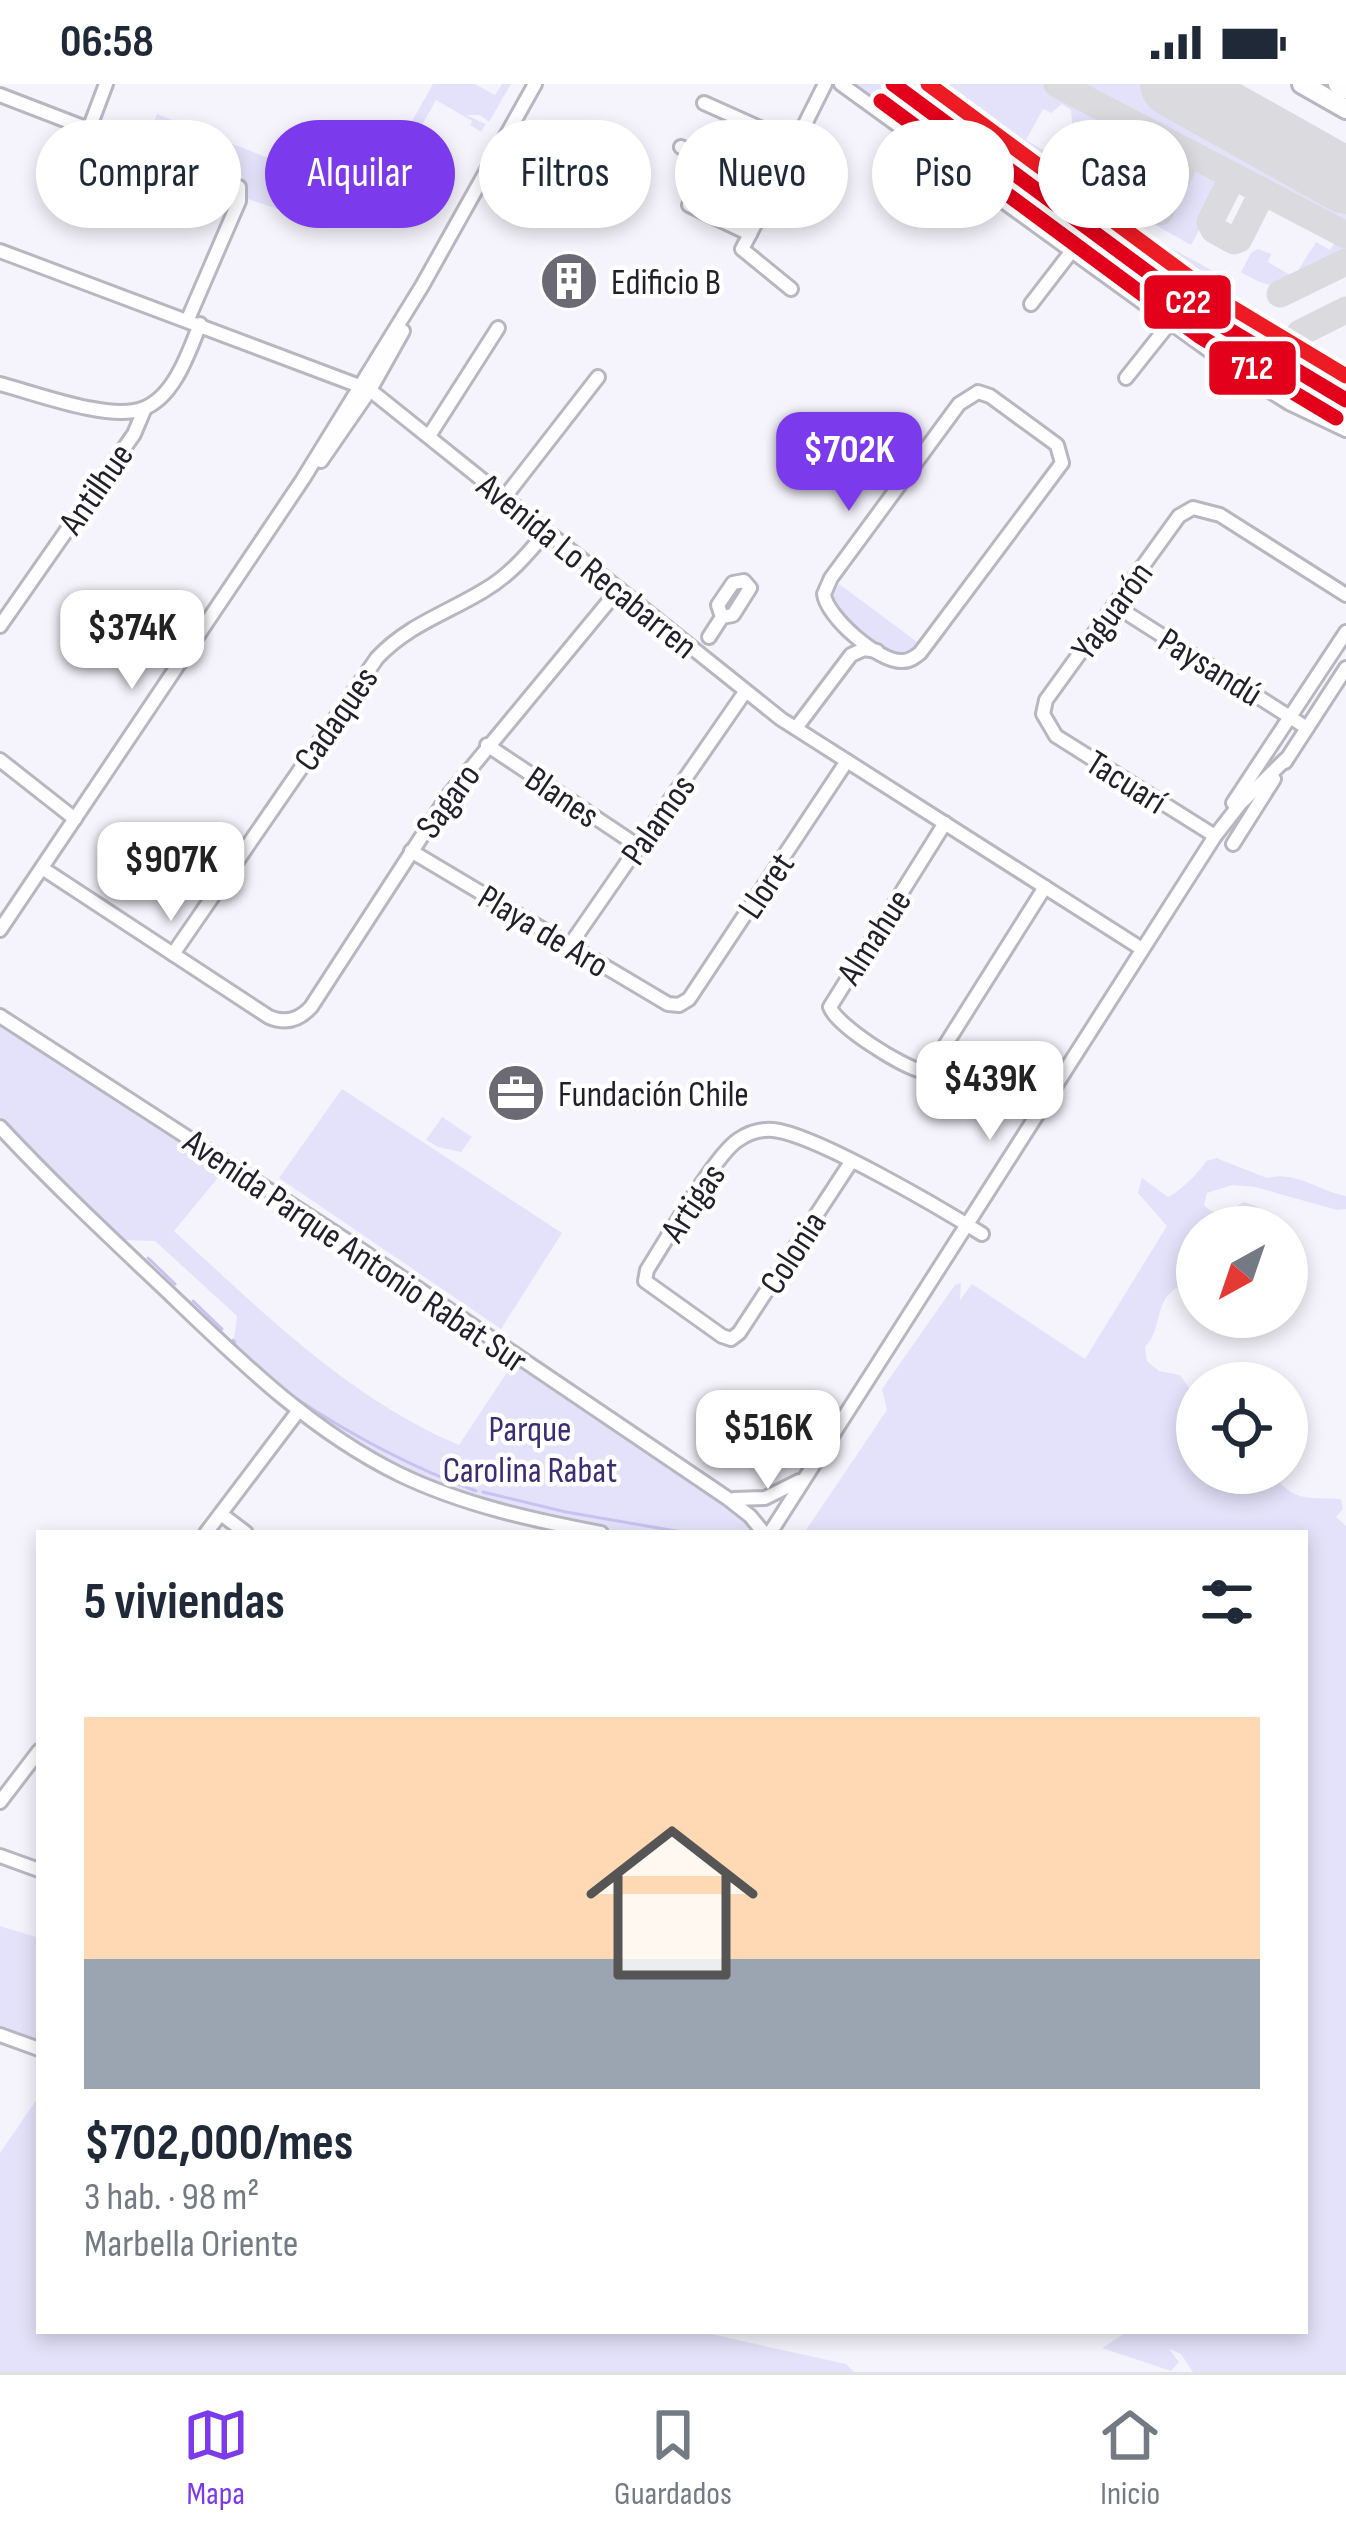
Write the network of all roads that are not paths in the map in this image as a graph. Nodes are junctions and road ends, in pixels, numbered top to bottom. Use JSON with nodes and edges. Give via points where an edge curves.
{"nodes":[{"id":1,"x":106,"y":84,"type":"edge"},
{"id":2,"x":536,"y":84,"type":"edge"},
{"id":3,"x":825,"y":84,"type":"edge"},
{"id":4,"x":841,"y":84,"type":"edge"},
{"id":5,"x":893,"y":84,"type":"edge"},
{"id":6,"x":1302,"y":84,"type":"edge"},
{"id":7,"x":1338,"y":84,"type":"edge"},
{"id":8,"x":1346,"y":88,"type":"edge"},
{"id":9,"x":0,"y":95,"type":"edge"},
{"id":10,"x":704,"y":103,"type":"dead end"},
{"id":11,"x":1346,"y":109,"type":"edge"},
{"id":12,"x":65,"y":120,"type":"edge"},
{"id":13,"x":92,"y":120,"type":"edge"},
{"id":14,"x":742,"y":120,"type":"edge"},
{"id":15,"x":808,"y":120,"type":"edge"},
{"id":16,"x":891,"y":120,"type":"edge"},
{"id":17,"x":1023,"y":179,"type":"junction"},
{"id":18,"x":1014,"y":180,"type":"edge"},
{"id":19,"x":1014,"y":210,"type":"edge"},
{"id":20,"x":229,"y":228,"type":"edge"},
{"id":21,"x":737,"y":228,"type":"edge"},
{"id":22,"x":753,"y":228,"type":"edge"},
{"id":23,"x":750,"y":234,"type":"junction"},
{"id":24,"x":0,"y":251,"type":"edge"},
{"id":25,"x":1071,"y":252,"type":"junction"},
{"id":26,"x":791,"y":289,"type":"dead end"},
{"id":27,"x":1030,"y":304,"type":"dead end"},
{"id":28,"x":194,"y":321,"type":"junction"},
{"id":29,"x":1168,"y":324,"type":"junction"},
{"id":30,"x":498,"y":328,"type":"dead end"},
{"id":31,"x":598,"y":377,"type":"dead end"},
{"id":32,"x":1308,"y":377,"type":"junction"},
{"id":33,"x":1126,"y":379,"type":"dead end"},
{"id":34,"x":0,"y":385,"type":"edge"},
{"id":35,"x":366,"y":388,"type":"junction"},
{"id":36,"x":1346,"y":388,"type":"edge"},
{"id":37,"x":1346,"y":400,"type":"edge"},
{"id":38,"x":145,"y":408,"type":"junction"},
{"id":39,"x":1346,"y":430,"type":"edge"},
{"id":40,"x":429,"y":436,"type":"junction"},
{"id":41,"x":504,"y":498,"type":"junction"},
{"id":42,"x":546,"y":532,"type":"junction"},
{"id":43,"x":619,"y":589,"type":"junction"},
{"id":44,"x":1346,"y":595,"type":"edge"},
{"id":45,"x":1114,"y":605,"type":"junction"},
{"id":46,"x":722,"y":617,"type":"dead end"},
{"id":47,"x":843,"y":625,"type":"junction"},
{"id":48,"x":0,"y":626,"type":"edge"},
{"id":49,"x":1346,"y":632,"type":"edge"},
{"id":50,"x":710,"y":637,"type":"junction"},
{"id":51,"x":689,"y":646,"type":"junction"},
{"id":52,"x":878,"y":652,"type":"junction"},
{"id":53,"x":851,"y":655,"type":"junction"},
{"id":54,"x":702,"y":657,"type":"junction"},
{"id":55,"x":1346,"y":668,"type":"edge"},
{"id":56,"x":745,"y":692,"type":"junction"},
{"id":57,"x":1291,"y":718,"type":"junction"},
{"id":58,"x":1045,"y":721,"type":"joint"},
{"id":59,"x":796,"y":728,"type":"junction"},
{"id":60,"x":1307,"y":728,"type":"junction"},
{"id":61,"x":487,"y":745,"type":"junction"},
{"id":62,"x":1286,"y":759,"type":"junction"},
{"id":63,"x":0,"y":760,"type":"edge"},
{"id":64,"x":847,"y":761,"type":"junction"},
{"id":65,"x":75,"y":818,"type":"junction"},
{"id":66,"x":945,"y":824,"type":"junction"},
{"id":67,"x":1215,"y":836,"type":"junction"},
{"id":68,"x":1233,"y":844,"type":"dead end"},
{"id":69,"x":638,"y":846,"type":"junction"},
{"id":70,"x":411,"y":850,"type":"junction"},
{"id":71,"x":42,"y":868,"type":"junction"},
{"id":72,"x":1045,"y":887,"type":"junction"},
{"id":73,"x":0,"y":930,"type":"edge"},
{"id":74,"x":570,"y":945,"type":"junction"},
{"id":75,"x":1142,"y":949,"type":"junction"},
{"id":76,"x":173,"y":954,"type":"junction"},
{"id":77,"x":679,"y":1006,"type":"joint"},
{"id":78,"x":0,"y":1016,"type":"edge"},
{"id":79,"x":0,"y":1126,"type":"edge"},
{"id":80,"x":851,"y":1162,"type":"junction"},
{"id":81,"x":967,"y":1224,"type":"junction"},
{"id":82,"x":982,"y":1234,"type":"dead end"},
{"id":83,"x":731,"y":1339,"type":"joint"},
{"id":84,"x":299,"y":1410,"type":"junction"},
{"id":85,"x":806,"y":1476,"type":"junction"},
{"id":86,"x":728,"y":1498,"type":"junction"},
{"id":87,"x":221,"y":1514,"type":"junction"},
{"id":88,"x":750,"y":1516,"type":"junction"},
{"id":89,"x":208,"y":1530,"type":"edge"},
{"id":90,"x":241,"y":1530,"type":"edge"},
{"id":91,"x":588,"y":1530,"type":"edge"},
{"id":92,"x":746,"y":1530,"type":"edge"},
{"id":93,"x":764,"y":1530,"type":"edge"},
{"id":94,"x":769,"y":1530,"type":"edge"},
{"id":95,"x":36,"y":1755,"type":"edge"},
{"id":96,"x":0,"y":1802,"type":"edge"},
{"id":97,"x":0,"y":1856,"type":"edge"},
{"id":98,"x":36,"y":1869,"type":"edge"},
{"id":99,"x":0,"y":2036,"type":"edge"},
{"id":100,"x":36,"y":2048,"type":"edge"}],
"edges":[{"from":1,"to":13,"type":"street"},
{"from":2,"to":35,"type":"street"},
{"from":3,"to":15,"type":"street"},
{"from":4,"to":16,"type":"street"},
{"from":5,"to":17,"type":"main road"},
{"from":6,"to":11,"type":"highway"},
{"from":7,"to":8,"type":"highway"},
{"from":9,"to":12,"type":"street"},
{"from":10,"to":14,"type":"street"},
{"from":17,"to":18,"type":"main road"},
{"from":17,"to":32,"type":"main road","via":[[1211,319]]},
{"from":19,"to":25,"type":"street"},
{"from":20,"to":28,"type":"street","name":"Antilhue"},
{"from":21,"to":23,"type":"street"},
{"from":22,"to":23,"type":"street"},
{"from":23,"to":26,"type":"street","via":[[742,249]]},
{"from":24,"to":28,"type":"street","name":"Avenida Lo Recabarren"},
{"from":25,"to":27,"type":"street"},
{"from":25,"to":29,"type":"street"},
{"from":28,"to":35,"type":"street","name":"Avenida Lo Recabarren"},
{"from":28,"to":38,"type":"street","name":"Antilhue","via":[[182,369]]},
{"from":29,"to":33,"type":"street"},
{"from":29,"to":39,"type":"street","via":[[1272,394]]},
{"from":30,"to":40,"type":"street"},
{"from":31,"to":41,"type":"street"},
{"from":32,"to":36,"type":"main road"},
{"from":32,"to":37,"type":"main road"},
{"from":34,"to":38,"type":"street","via":[[94,408]]},
{"from":35,"to":40,"type":"street","name":"Avenida Lo Recabarren"},
{"from":35,"to":65,"type":"street"},
{"from":38,"to":48,"type":"street","name":"Antilhue"},
{"from":40,"to":41,"type":"street","name":"Avenida Lo Recabarren"},
{"from":41,"to":42,"type":"street","name":"Avenida Lo Recabarren"},
{"from":42,"to":43,"type":"street","name":"Avenida Lo Recabarren"},
{"from":42,"to":76,"type":"street","name":"Cadaques","via":[[505,576],[422,620],[376,658]]},
{"from":43,"to":51,"type":"street","name":"Avenida Lo Recabarren"},
{"from":43,"to":61,"type":"street","name":"Sagaro"},
{"from":44,"to":45,"type":"street","name":"Yaguarón","via":[[1220,515],[1193,508]]},
{"from":45,"to":57,"type":"street","name":"Paysandú"},
{"from":45,"to":58,"type":"street","name":"Yaguarón","via":[[1046,700]]},
{"from":46,"to":50,"type":"street"},
{"from":47,"to":52,"type":"street"},
{"from":47,"to":52,"type":"street","via":[[827,609],[827,586],[959,404],[983,393],[1057,445],[1059,470],[920,653],[902,662]]},
{"from":47,"to":53,"type":"street"},
{"from":49,"to":57,"type":"street"},
{"from":50,"to":51,"type":"street"},
{"from":50,"to":54,"type":"street"},
{"from":51,"to":54,"type":"street","name":"Avenida Lo Recabarren"},
{"from":52,"to":53,"type":"street"},
{"from":53,"to":59,"type":"street"},
{"from":54,"to":56,"type":"street","name":"Avenida Lo Recabarren"},
{"from":55,"to":60,"type":"street"},
{"from":56,"to":59,"type":"street","name":"Avenida Lo Recabarren"},
{"from":56,"to":69,"type":"street","name":"Palamos"},
{"from":57,"to":60,"type":"street","name":"Paysandú"},
{"from":57,"to":67,"type":"street"},
{"from":58,"to":67,"type":"street","name":"Tacuarí","via":[[1056,736]]},
{"from":59,"to":64,"type":"street","name":"Avenida Lo Recabarren"},
{"from":60,"to":62,"type":"street"},
{"from":61,"to":69,"type":"street","name":"Blanes"},
{"from":61,"to":70,"type":"street","name":"Sagaro"},
{"from":62,"to":67,"type":"street"},
{"from":62,"to":68,"type":"street"},
{"from":63,"to":65,"type":"street"},
{"from":64,"to":66,"type":"street","name":"Avenida Lo Recabarren"},
{"from":64,"to":77,"type":"street","name":"Lloret"},
{"from":65,"to":71,"type":"street"},
{"from":66,"to":72,"type":"street","name":"Avenida Lo Recabarren"},
{"from":66,"to":72,"type":"street","name":"Almahue","via":[[830,1007],[840,1023],[907,1066],[922,1071],[934,1063]]},
{"from":67,"to":75,"type":"street"},
{"from":69,"to":74,"type":"street","name":"Palamos"},
{"from":70,"to":74,"type":"street","name":"Playa de Aro"},
{"from":70,"to":76,"type":"street","name":"Sagaro","via":[[310,1007],[291,1020],[269,1017]]},
{"from":71,"to":73,"type":"street"},
{"from":71,"to":76,"type":"street"},
{"from":72,"to":75,"type":"street","name":"Avenida Lo Recabarren"},
{"from":74,"to":77,"type":"street","name":"Playa de Aro"},
{"from":75,"to":81,"type":"street"},
{"from":78,"to":86,"type":"street","name":"Avenida Parque Antonio Rabat Sur"},
{"from":79,"to":84,"type":"street"},
{"from":80,"to":81,"type":"street"},
{"from":80,"to":83,"type":"street","name":"Colonia"},
{"from":80,"to":83,"type":"street","name":"Artigas","via":[[780,1131],[753,1133],[723,1154],[645,1281]]},
{"from":81,"to":82,"type":"street"},
{"from":81,"to":85,"type":"street"},
{"from":84,"to":87,"type":"street"},
{"from":84,"to":91,"type":"street","via":[[422,1484]]},
{"from":85,"to":86,"type":"street","via":[[765,1498]]},
{"from":85,"to":94,"type":"street"},
{"from":86,"to":88,"type":"street","name":"Avenida Parque Antonio Rabat Sur"},
{"from":87,"to":89,"type":"street"},
{"from":87,"to":90,"type":"street"},
{"from":88,"to":92,"type":"street"},
{"from":88,"to":93,"type":"street","name":"Avenida Parque Antonio Rabat Sur"},
{"from":95,"to":96,"type":"street"},
{"from":97,"to":98,"type":"street"},
{"from":99,"to":100,"type":"street"}]}
